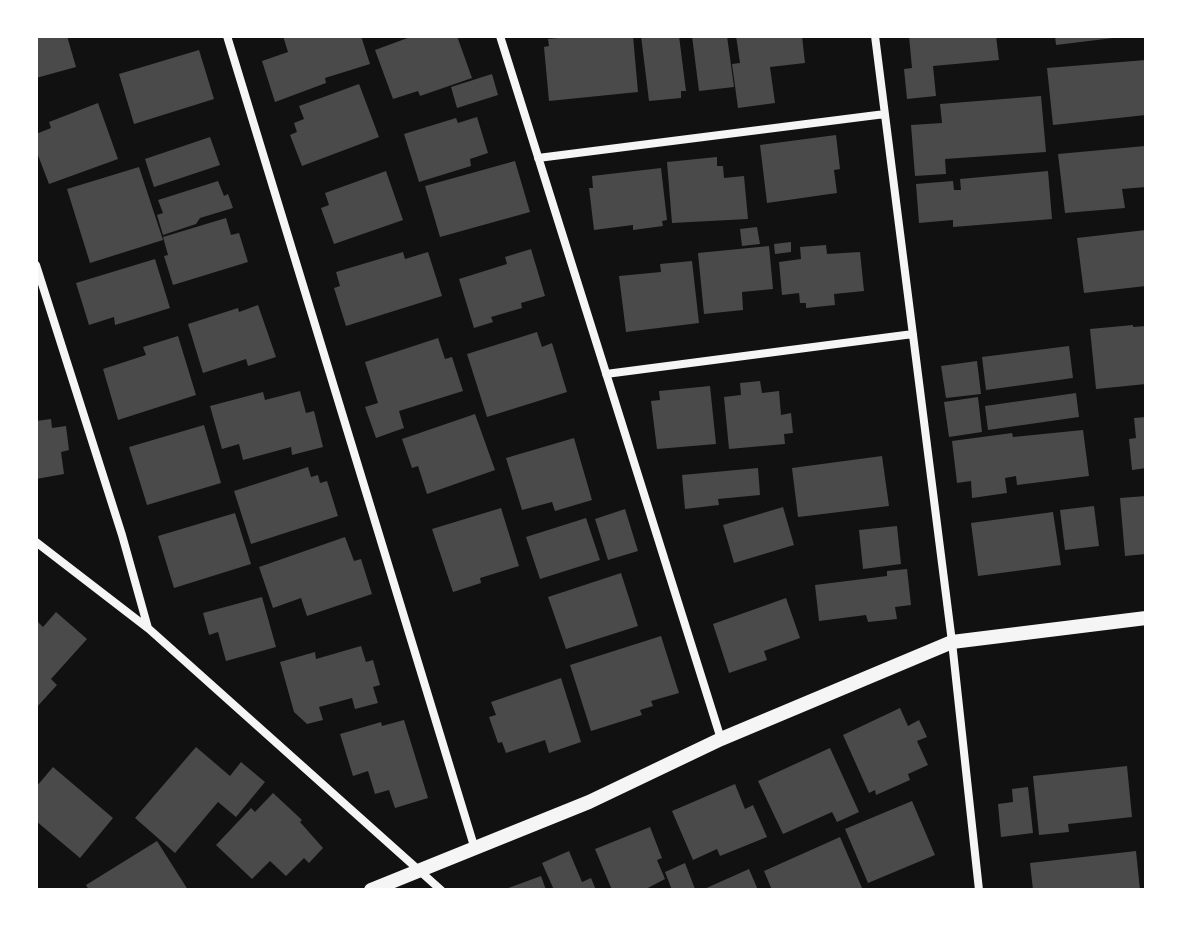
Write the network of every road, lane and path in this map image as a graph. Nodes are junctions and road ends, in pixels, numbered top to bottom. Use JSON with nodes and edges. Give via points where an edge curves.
{"nodes":[{"id":1,"x":227,"y":36,"type":"edge"},
{"id":2,"x":500,"y":36,"type":"edge"},
{"id":3,"x":875,"y":36,"type":"edge"},
{"id":4,"x":885,"y":114,"type":"junction"},
{"id":5,"x":538,"y":158,"type":"junction"},
{"id":6,"x":36,"y":265,"type":"edge"},
{"id":7,"x":913,"y":334,"type":"junction"},
{"id":8,"x":606,"y":374,"type":"junction"},
{"id":9,"x":36,"y":542,"type":"edge"},
{"id":10,"x":1146,"y":618,"type":"edge"},
{"id":11,"x":149,"y":629,"type":"junction"},
{"id":12,"x":952,"y":642,"type":"junction"},
{"id":13,"x":721,"y":739,"type":"junction"},
{"id":14,"x":474,"y":846,"type":"junction"},
{"id":15,"x":418,"y":870,"type":"junction"},
{"id":16,"x":371,"y":890,"type":"edge"},
{"id":17,"x":441,"y":890,"type":"edge"},
{"id":18,"x":979,"y":890,"type":"edge"}],
"edges":[{"from":1,"to":14,"type":"street"},
{"from":2,"to":5,"type":"street"},
{"from":3,"to":4,"type":"street"},
{"from":4,"to":5,"type":"street"},
{"from":4,"to":7,"type":"street"},
{"from":5,"to":8,"type":"street"},
{"from":6,"to":11,"type":"street"},
{"from":7,"to":8,"type":"street"},
{"from":7,"to":12,"type":"street"},
{"from":8,"to":13,"type":"street"},
{"from":9,"to":11,"type":"street"},
{"from":10,"to":12,"type":"street"},
{"from":11,"to":15,"type":"street"},
{"from":12,"to":13,"type":"street"},
{"from":12,"to":18,"type":"street"},
{"from":13,"to":14,"type":"street","via":[[589,802]]},
{"from":14,"to":15,"type":"street"},
{"from":15,"to":16,"type":"street"},
{"from":15,"to":17,"type":"street"}]}
